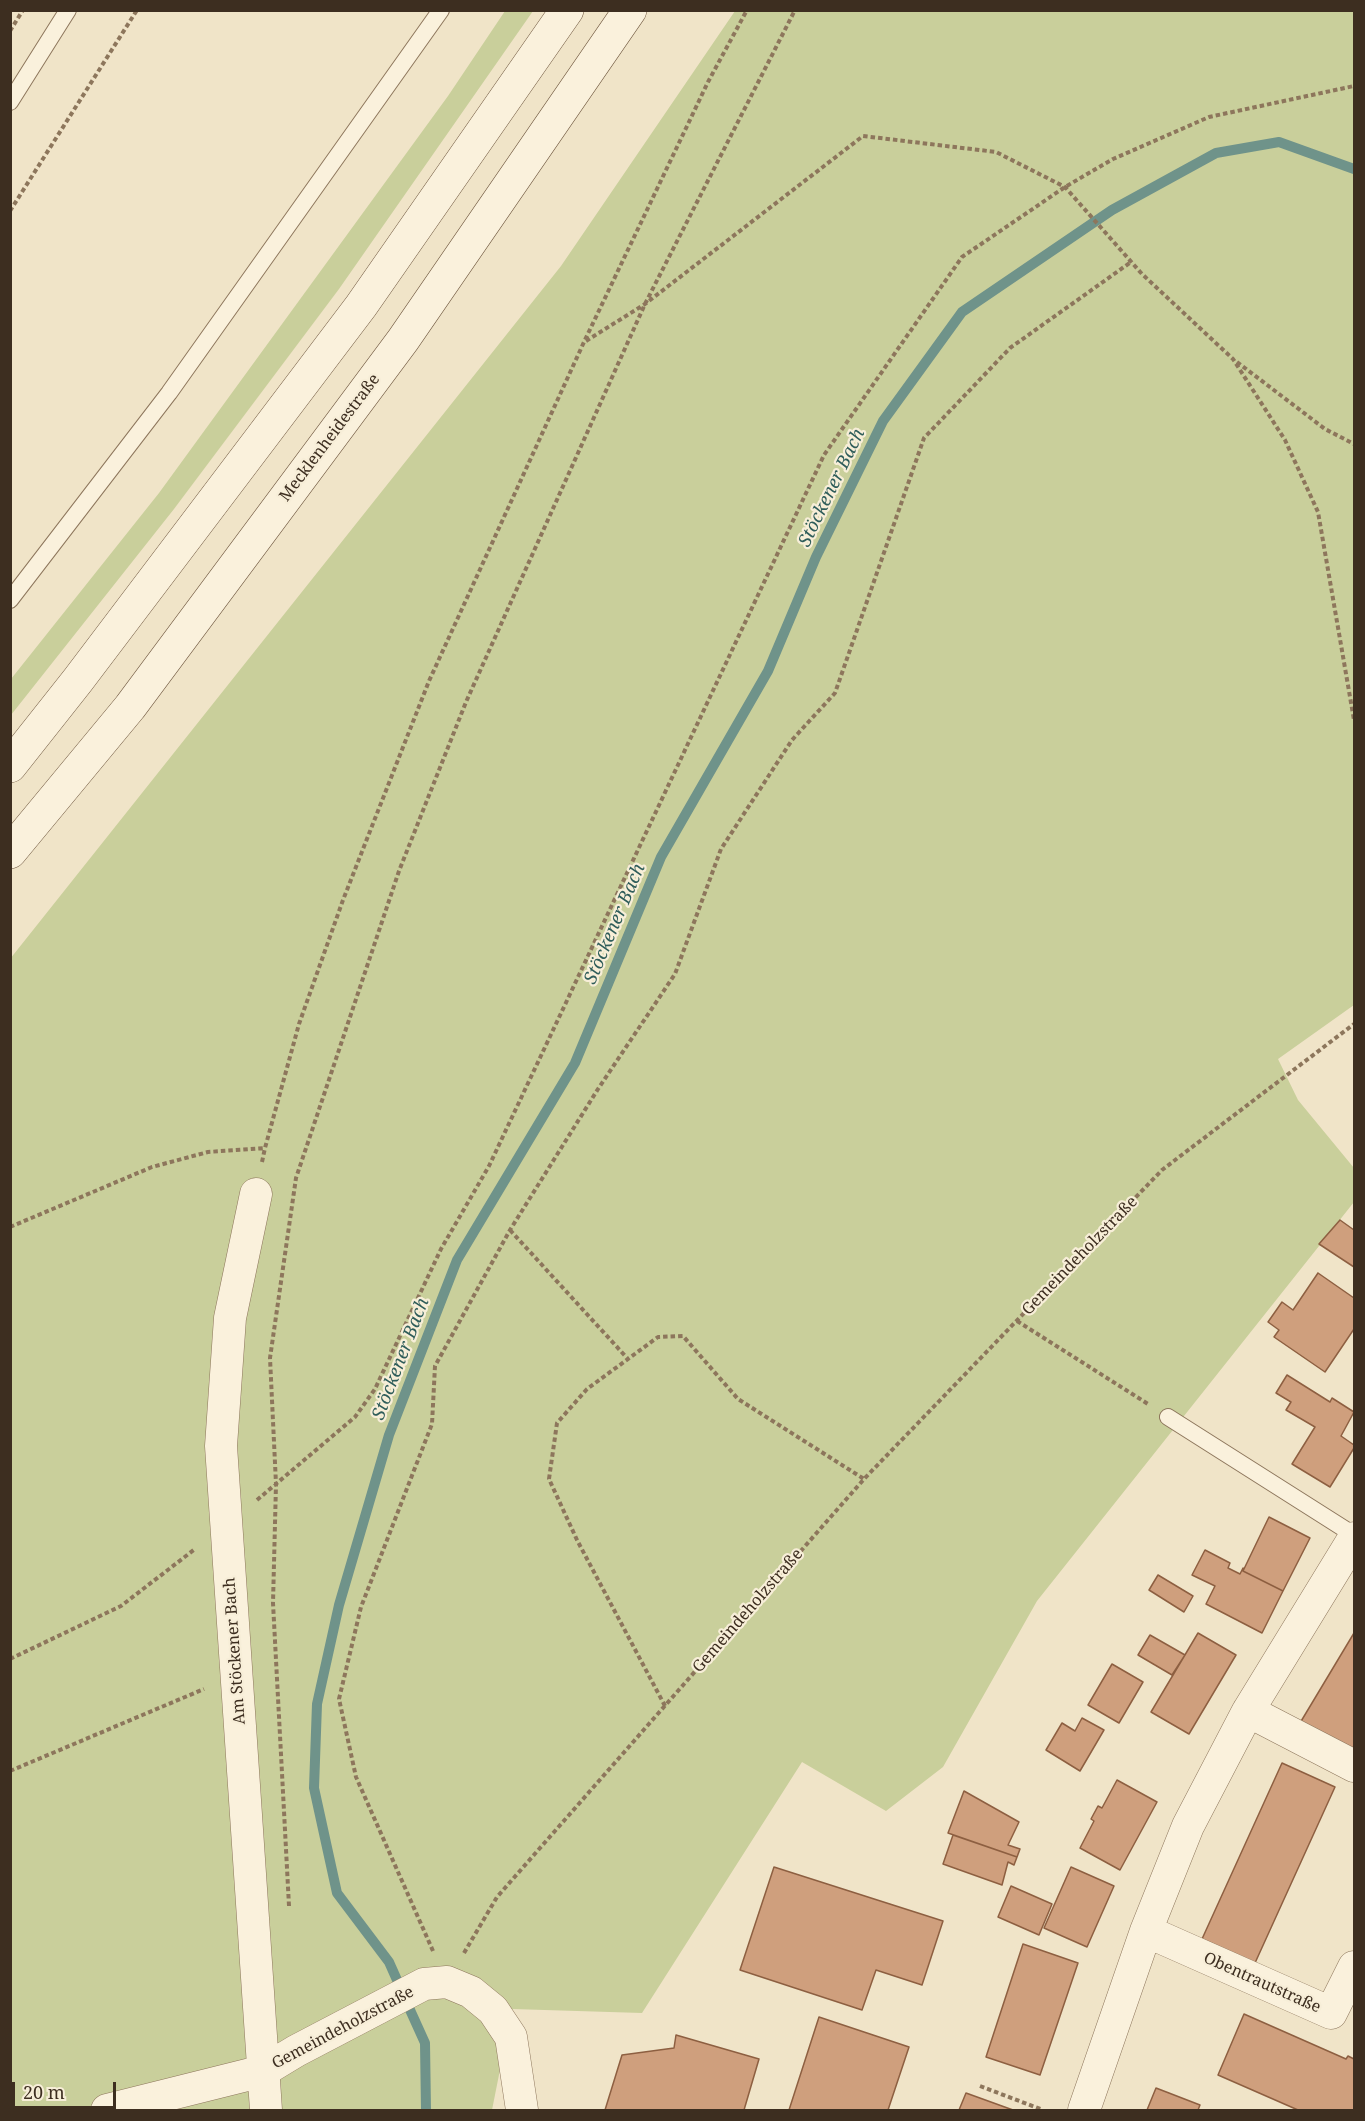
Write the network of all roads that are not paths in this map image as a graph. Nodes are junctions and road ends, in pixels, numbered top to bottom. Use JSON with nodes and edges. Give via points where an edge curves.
{"nodes":[{"id":1,"x":68,"y":10,"type":"edge"},
{"id":2,"x":441,"y":10,"type":"edge"},
{"id":3,"x":567,"y":10,"type":"edge"},
{"id":4,"x":630,"y":10,"type":"edge"},
{"id":5,"x":10,"y":102,"type":"edge"},
{"id":6,"x":10,"y":600,"type":"edge"},
{"id":7,"x":10,"y":766,"type":"edge"},
{"id":8,"x":10,"y":852,"type":"edge"},
{"id":9,"x":256,"y":1194,"type":"dead end"},
{"id":10,"x":1168,"y":1417,"type":"road end"},
{"id":11,"x":1354,"y":1537,"type":"edge"},
{"id":12,"x":1248,"y":1711,"type":"junction"},
{"id":13,"x":1354,"y":1766,"type":"edge"},
{"id":14,"x":1146,"y":1931,"type":"junction"},
{"id":15,"x":1354,"y":1967,"type":"edge"},
{"id":16,"x":263,"y":2072,"type":"junction"},
{"id":17,"x":108,"y":2110,"type":"edge"},
{"id":18,"x":266,"y":2110,"type":"edge"},
{"id":19,"x":522,"y":2110,"type":"edge"},
{"id":20,"x":1084,"y":2110,"type":"edge"}],
"edges":[{"from":1,"to":5,"type":"lane"},
{"from":2,"to":6,"type":"lane","via":[[169,393]]},
{"from":3,"to":7,"type":"main road","via":[[361,306]]},
{"from":4,"to":8,"type":"main road","name":"Mecklenheidestraße","via":[[403,340],[130,707]]},
{"from":9,"to":16,"type":"street","name":"Am Stöckener Bach","via":[[230,1318],[221,1446]]},
{"from":10,"to":11,"type":"lane"},
{"from":11,"to":12,"type":"street"},
{"from":12,"to":13,"type":"street"},
{"from":12,"to":14,"type":"street","via":[[1188,1826]]},
{"from":14,"to":15,"type":"street","name":"Obentrautstraße","via":[[1331,2013]]},
{"from":14,"to":20,"type":"street"},
{"from":16,"to":17,"type":"street","name":"Gemeindeholzstraße"},
{"from":16,"to":18,"type":"street","name":"Am Stöckener Bach"},
{"from":16,"to":19,"type":"street","name":"Gemeindeholzstraße","via":[[424,1984],[447,1982],[471,1992],[493,2010],[511,2037]]}]}
